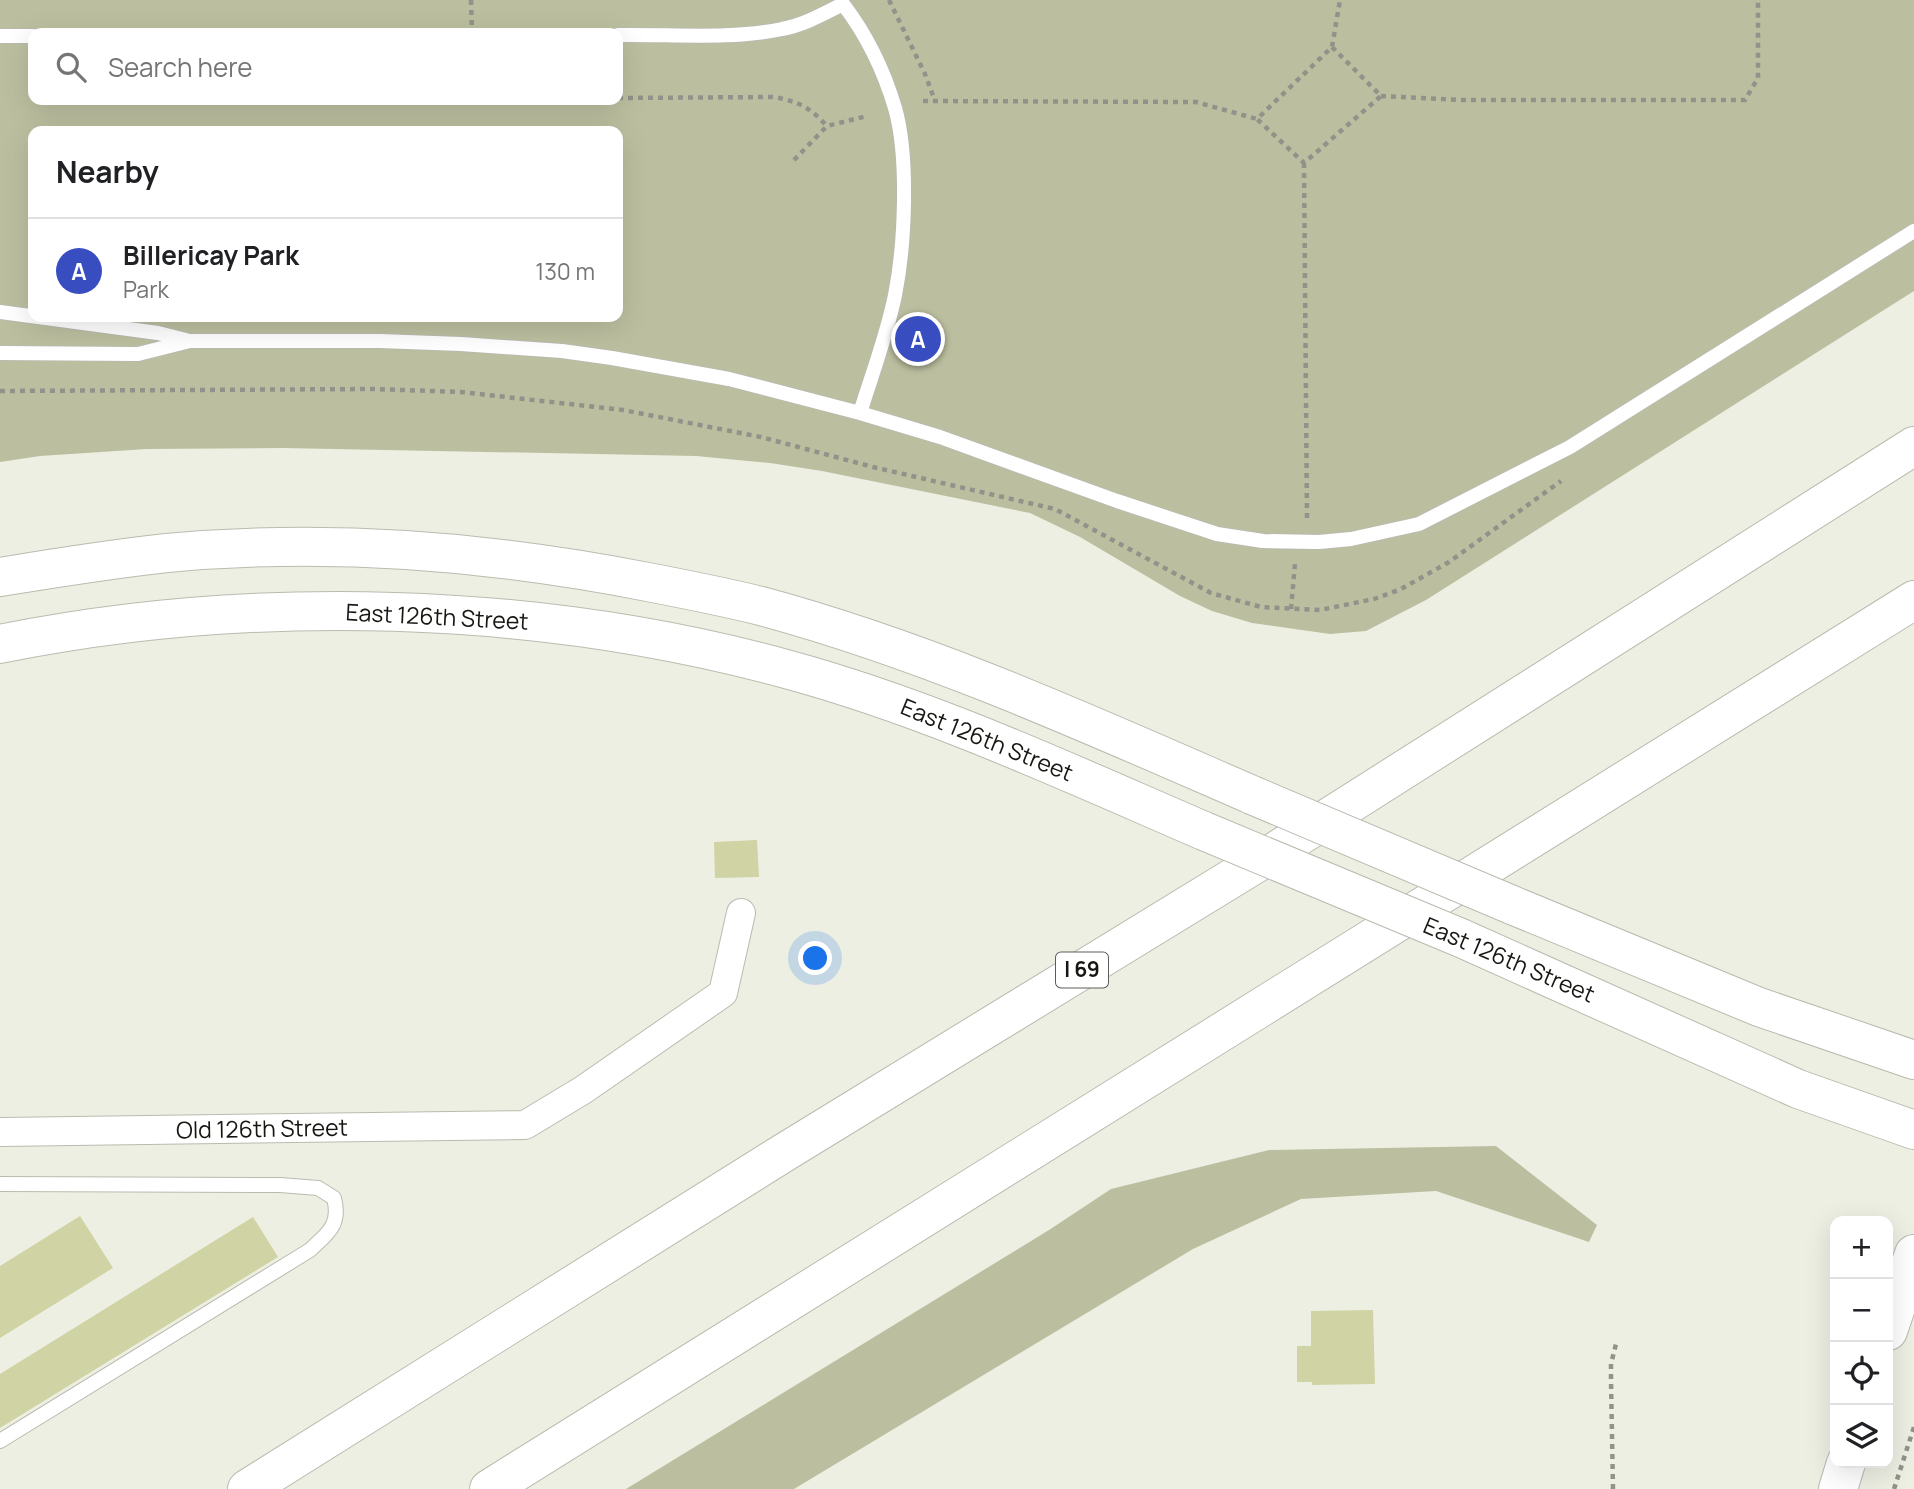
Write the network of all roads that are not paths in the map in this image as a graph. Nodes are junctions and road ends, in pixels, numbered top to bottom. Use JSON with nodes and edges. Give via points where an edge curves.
{"nodes":[{"id":1,"x":623,"y":34,"type":"edge"},
{"id":2,"x":0,"y":36,"type":"edge"},
{"id":3,"x":28,"y":36,"type":"edge"},
{"id":4,"x":1914,"y":231,"type":"edge"},
{"id":5,"x":0,"y":312,"type":"edge"},
{"id":6,"x":28,"y":316,"type":"edge"},
{"id":7,"x":75,"y":322,"type":"edge"},
{"id":8,"x":190,"y":341,"type":"junction"},
{"id":9,"x":0,"y":353,"type":"edge"},
{"id":10,"x":860,"y":413,"type":"junction"},
{"id":11,"x":1914,"y":446,"type":"edge"},
{"id":12,"x":0,"y":577,"type":"edge"},
{"id":13,"x":1914,"y":600,"type":"edge"},
{"id":14,"x":0,"y":644,"type":"edge"},
{"id":15,"x":741,"y":913,"type":"dead end"},
{"id":16,"x":1914,"y":1060,"type":"edge"},
{"id":17,"x":1914,"y":1130,"type":"edge"},
{"id":18,"x":0,"y":1132,"type":"edge"},
{"id":19,"x":0,"y":1184,"type":"edge"},
{"id":20,"x":1914,"y":1254,"type":"edge"},
{"id":21,"x":1893,"y":1316,"type":"edge"},
{"id":22,"x":0,"y":1441,"type":"edge"},
{"id":23,"x":1844,"y":1468,"type":"edge"},
{"id":24,"x":247,"y":1489,"type":"edge"},
{"id":25,"x":489,"y":1489,"type":"edge"},
{"id":26,"x":1838,"y":1489,"type":"edge"}],
"edges":[{"from":1,"to":10,"type":"lane","via":[[746,34],[784,29],[843,4],[861,28],[897,121],[903,233],[895,298]]},
{"from":2,"to":3,"type":"lane"},
{"from":4,"to":10,"type":"lane","via":[[1570,447],[1419,524],[1351,539],[1264,541],[1217,534]]},
{"from":5,"to":6,"type":"lane"},
{"from":7,"to":8,"type":"lane"},
{"from":8,"to":9,"type":"lane","via":[[138,354]]},
{"from":8,"to":10,"type":"lane","via":[[380,341],[562,351],[718,377]]},
{"from":11,"to":24,"type":"main road","number":"I 69","via":[[1261,861]]},
{"from":12,"to":16,"type":"main road","bridge":true,"via":[[169,553],[410,550],[528,561],[759,606],[946,666],[1759,1007]]},
{"from":13,"to":25,"type":"main road"},
{"from":14,"to":17,"type":"main road","name":"East 126th Street","bridge":true,"via":[[162,620],[388,612],[510,620],[648,637],[787,669],[902,706],[1018,751],[1461,938],[1798,1089]]},
{"from":15,"to":18,"type":"street","name":"Old 126th Street","via":[[723,993],[525,1125]]},
{"from":19,"to":22,"type":"lane","via":[[281,1185],[318,1188],[334,1198],[337,1211],[333,1229],[310,1250]]},
{"from":20,"to":21,"type":"main road"},
{"from":23,"to":26,"type":"main road"}]}
